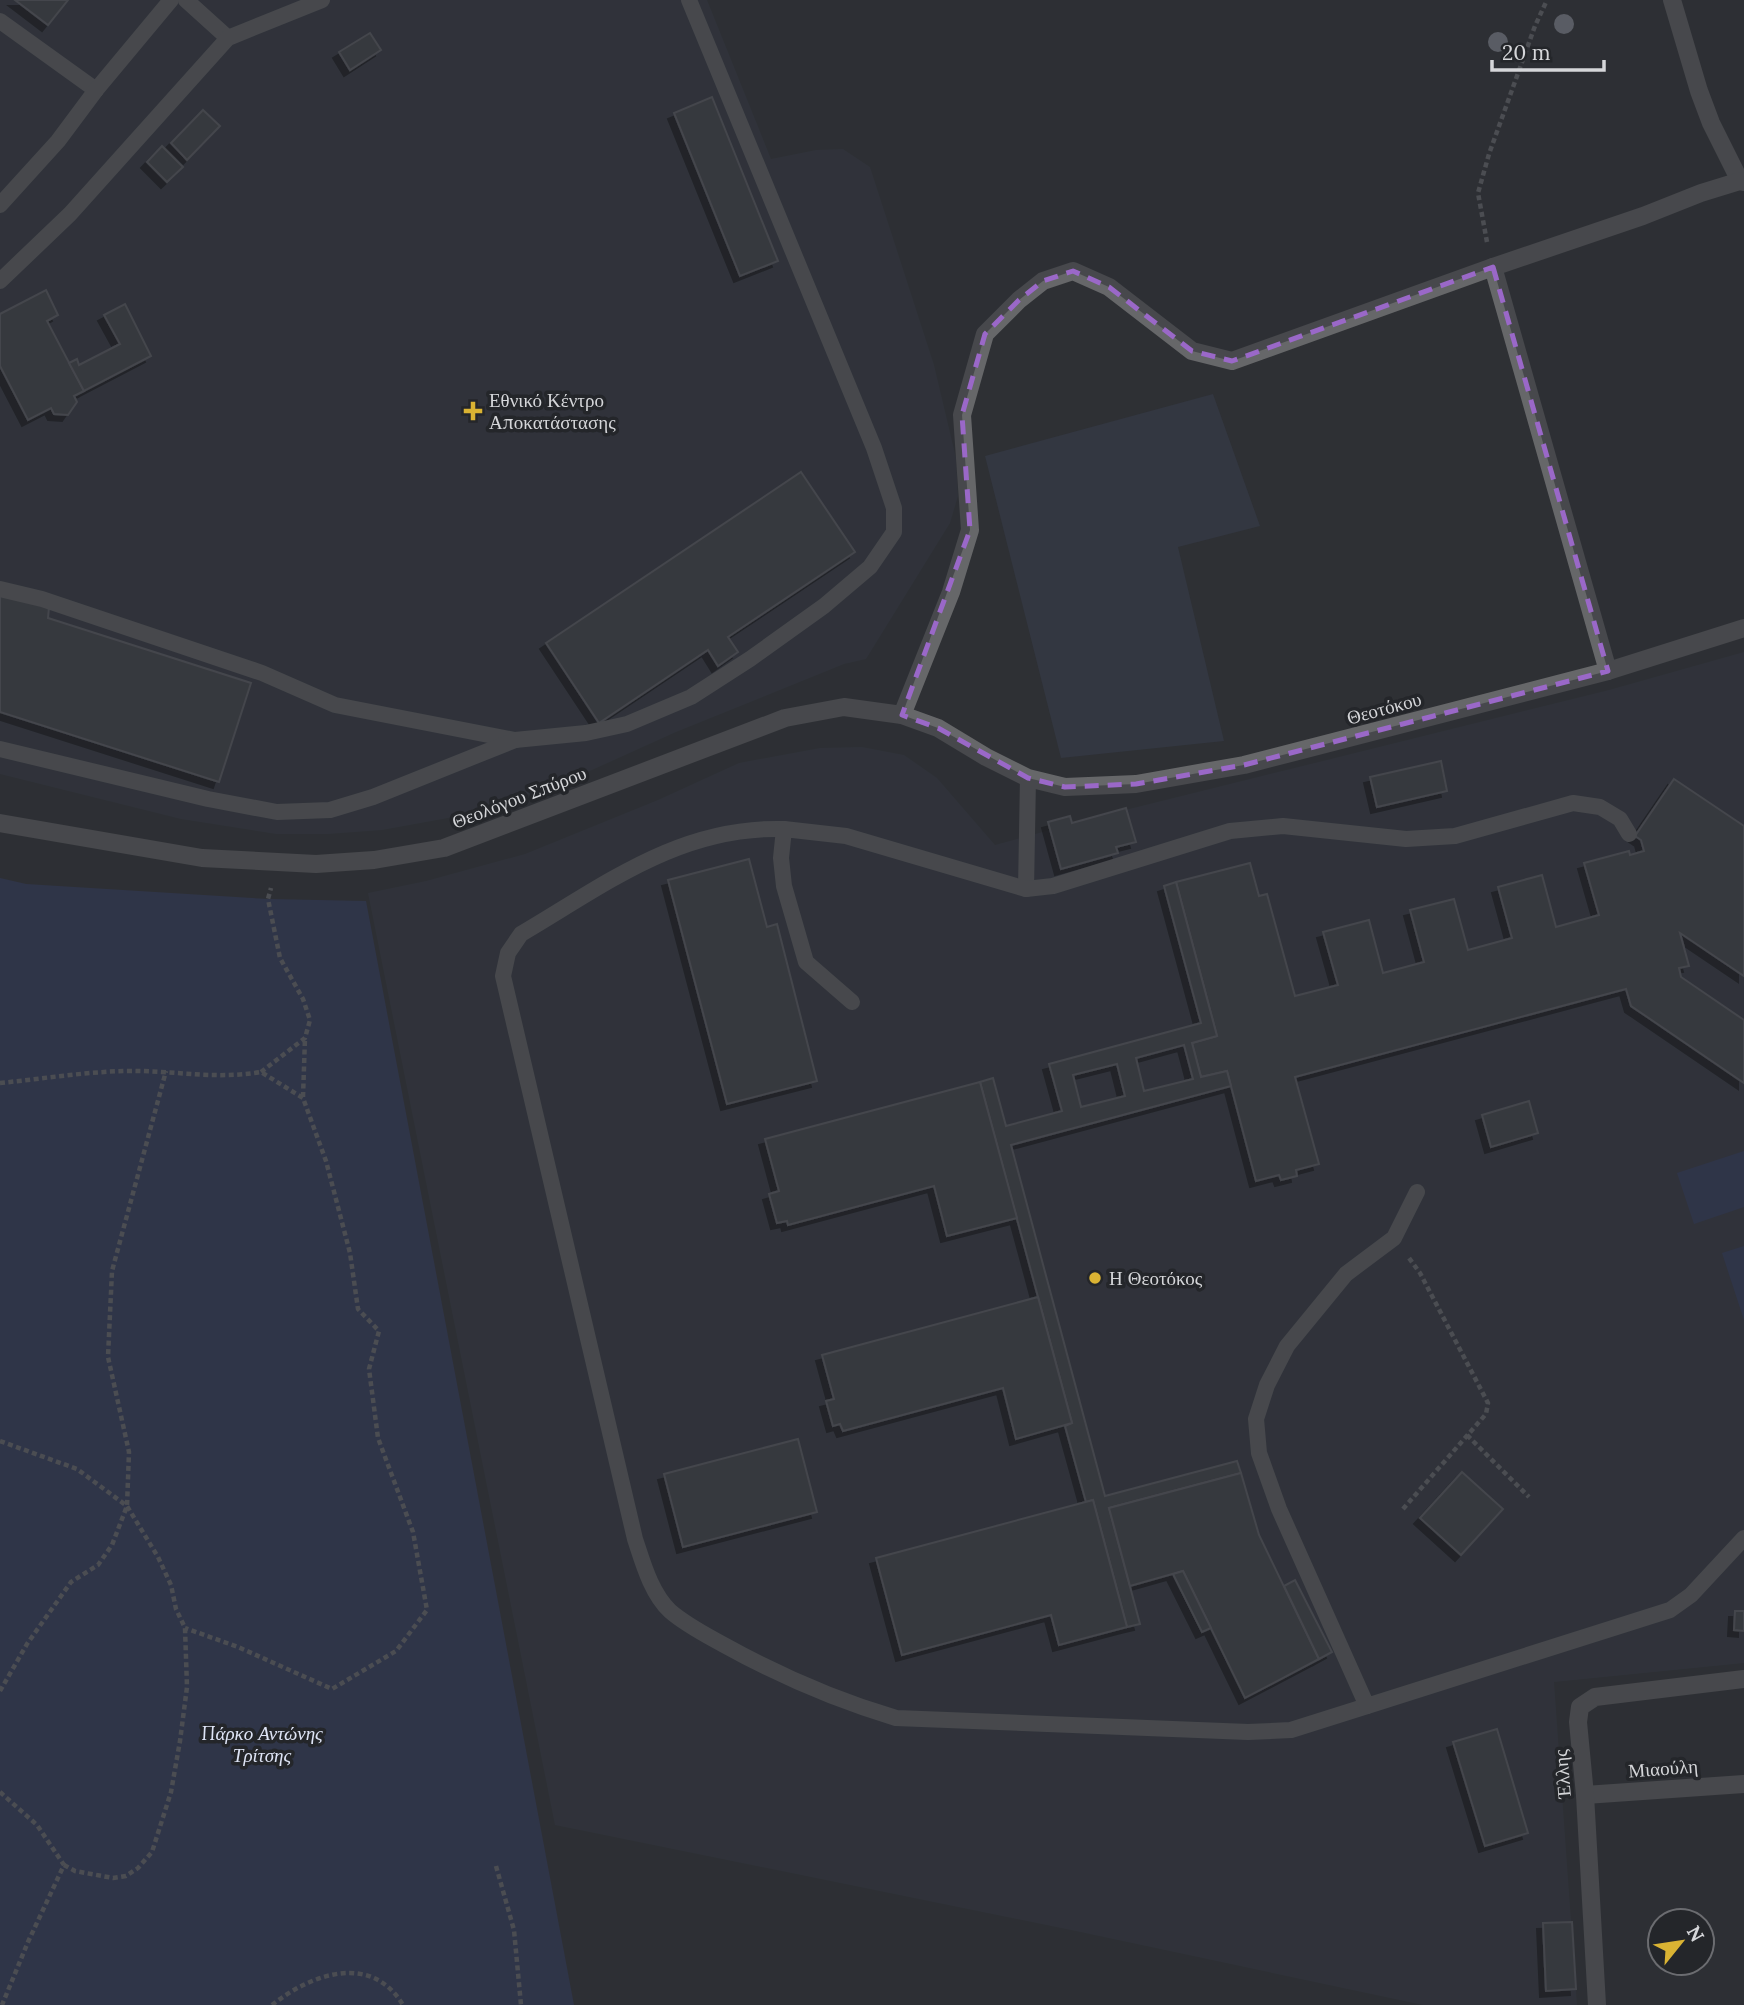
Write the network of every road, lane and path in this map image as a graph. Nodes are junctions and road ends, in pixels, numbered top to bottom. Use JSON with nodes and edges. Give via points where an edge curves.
{"nodes":[{"id":1,"x":171,"y":0,"type":"edge"},
{"id":2,"x":186,"y":0,"type":"edge"},
{"id":3,"x":322,"y":0,"type":"edge"},
{"id":4,"x":689,"y":0,"type":"edge"},
{"id":5,"x":1547,"y":0,"type":"edge"},
{"id":6,"x":1672,"y":0,"type":"edge"},
{"id":7,"x":0,"y":21,"type":"edge"},
{"id":8,"x":228,"y":38,"type":"junction"},
{"id":9,"x":96,"y":90,"type":"junction"},
{"id":10,"x":1742,"y":181,"type":"edge"},
{"id":11,"x":0,"y":205,"type":"edge"},
{"id":12,"x":1493,"y":267,"type":"junction"},
{"id":13,"x":0,"y":281,"type":"edge"},
{"id":14,"x":0,"y":589,"type":"edge"},
{"id":15,"x":1744,"y":628,"type":"edge"},
{"id":16,"x":1608,"y":671,"type":"junction"},
{"id":17,"x":902,"y":715,"type":"junction"},
{"id":18,"x":515,"y":740,"type":"junction"},
{"id":19,"x":0,"y":749,"type":"edge"},
{"id":20,"x":1028,"y":778,"type":"junction"},
{"id":21,"x":0,"y":823,"type":"edge"},
{"id":22,"x":783,"y":829,"type":"junction"},
{"id":23,"x":1629,"y":834,"type":"dead end"},
{"id":24,"x":279,"y":864,"type":"junction"},
{"id":25,"x":1026,"y":889,"type":"junction"},
{"id":26,"x":852,"y":1002,"type":"dead end"},
{"id":27,"x":305,"y":1038,"type":"junction"},
{"id":28,"x":166,"y":1071,"type":"junction"},
{"id":29,"x":261,"y":1072,"type":"junction"},
{"id":30,"x":0,"y":1083,"type":"edge"},
{"id":31,"x":303,"y":1098,"type":"junction"},
{"id":32,"x":1417,"y":1192,"type":"dead end"},
{"id":33,"x":1394,"y":1238,"type":"junction"},
{"id":34,"x":1467,"y":1435,"type":"junction"},
{"id":35,"x":0,"y":1441,"type":"edge"},
{"id":36,"x":1529,"y":1497,"type":"dead end"},
{"id":37,"x":127,"y":1506,"type":"junction"},
{"id":38,"x":1403,"y":1510,"type":"dead end"},
{"id":39,"x":1744,"y":1538,"type":"edge"},
{"id":40,"x":185,"y":1628,"type":"junction"},
{"id":41,"x":1744,"y":1679,"type":"edge"},
{"id":42,"x":0,"y":1691,"type":"edge"},
{"id":43,"x":1367,"y":1706,"type":"junction"},
{"id":44,"x":1744,"y":1784,"type":"edge"},
{"id":45,"x":0,"y":1792,"type":"edge"},
{"id":46,"x":1585,"y":1795,"type":"junction"},
{"id":47,"x":65,"y":1865,"type":"junction"},
{"id":48,"x":496,"y":1866,"type":"dead end"},
{"id":49,"x":2,"y":2005,"type":"edge"},
{"id":50,"x":272,"y":2005,"type":"edge"},
{"id":51,"x":403,"y":2005,"type":"edge"},
{"id":52,"x":520,"y":2005,"type":"edge"},
{"id":53,"x":1597,"y":2005,"type":"edge"}],
"edges":[{"from":1,"to":9,"type":"lane"},
{"from":2,"to":8,"type":"lane"},
{"from":3,"to":8,"type":"lane"},
{"from":4,"to":18,"type":"lane","via":[[874,448],[894,509],[894,532],[870,567],[824,606],[691,697],[627,724]]},
{"from":5,"to":12,"type":"path","via":[[1478,193]]},
{"from":6,"to":10,"type":"street","via":[[1711,124]]},
{"from":7,"to":9,"type":"lane"},
{"from":8,"to":13,"type":"lane","via":[[70,214]]},
{"from":9,"to":11,"type":"lane","via":[[58,141]]},
{"from":10,"to":12,"type":"street"},
{"from":12,"to":16,"type":"street"},
{"from":12,"to":17,"type":"street","via":[[1233,361],[1192,351],[1109,287],[1073,271],[1043,281],[985,334],[962,415],[970,530],[951,592]]},
{"from":14,"to":18,"type":"lane","via":[[262,673],[335,705]]},
{"from":15,"to":16,"type":"street","name":"Θεοτόκου"},
{"from":16,"to":20,"type":"street","name":"Θεοτόκου","via":[[1244,765],[1136,784],[1065,787]]},
{"from":17,"to":20,"type":"street","name":"Θεολόγου Σπύρου","via":[[938,728]]},
{"from":17,"to":24,"type":"street","name":"Θεολόγου Σπύρου","via":[[844,708],[785,719],[444,848],[374,859]]},
{"from":18,"to":19,"type":"lane","via":[[373,797],[330,810],[277,812]]},
{"from":20,"to":25,"type":"lane"},
{"from":21,"to":24,"type":"street","name":"Θεολόγου Σπύρου","via":[[202,858]]},
{"from":22,"to":25,"type":"lane","via":[[846,835]]},
{"from":22,"to":26,"type":"lane","via":[[780,858],[784,886],[806,961]]},
{"from":22,"to":43,"type":"lane","via":[[731,831],[658,853],[521,934],[508,953],[503,976],[635,1539],[648,1578],[669,1609],[692,1627],[772,1672],[896,1718],[1248,1732],[1291,1730]]},
{"from":23,"to":25,"type":"lane","via":[[1620,819],[1600,807],[1573,803],[1455,836],[1406,839],[1283,826],[1230,831],[1053,886]]},
{"from":24,"to":27,"type":"path","via":[[268,899],[280,958],[310,1020]]},
{"from":27,"to":29,"type":"path"},
{"from":27,"to":31,"type":"path"},
{"from":28,"to":29,"type":"path","via":[[216,1076]]},
{"from":28,"to":30,"type":"path"},
{"from":28,"to":37,"type":"path","via":[[113,1271],[108,1357],[129,1452]]},
{"from":29,"to":31,"type":"path"},
{"from":31,"to":40,"type":"path","via":[[326,1161],[350,1253],[358,1309],[379,1331],[369,1368],[378,1438],[413,1532],[427,1610],[396,1651],[332,1689]]},
{"from":32,"to":33,"type":"lane"},
{"from":33,"to":34,"type":"path","via":[[1420,1273],[1488,1403],[1486,1414]]},
{"from":33,"to":43,"type":"lane","via":[[1346,1274],[1287,1346],[1256,1419],[1259,1453],[1279,1509]]},
{"from":34,"to":36,"type":"path"},
{"from":34,"to":38,"type":"path"},
{"from":35,"to":37,"type":"path","via":[[77,1469]]},
{"from":37,"to":40,"type":"path","via":[[158,1556]]},
{"from":37,"to":42,"type":"path","via":[[112,1545],[98,1565],[71,1582]]},
{"from":39,"to":43,"type":"lane","via":[[1691,1595],[1670,1610]]},
{"from":40,"to":47,"type":"path","via":[[187,1686],[180,1741],[171,1792],[152,1852],[126,1876],[113,1878]]},
{"from":41,"to":46,"type":"street","name":"Έλλης","via":[[1595,1697],[1580,1707]]},
{"from":44,"to":46,"type":"street","name":"Μιαούλη"},
{"from":45,"to":47,"type":"path","via":[[37,1825]]},
{"from":46,"to":53,"type":"street","name":"Έλλης"},
{"from":47,"to":49,"type":"path"},
{"from":48,"to":52,"type":"path","via":[[514,1930]]},
{"from":50,"to":51,"type":"path","via":[[316,1978],[342,1973],[379,1980]]}]}
